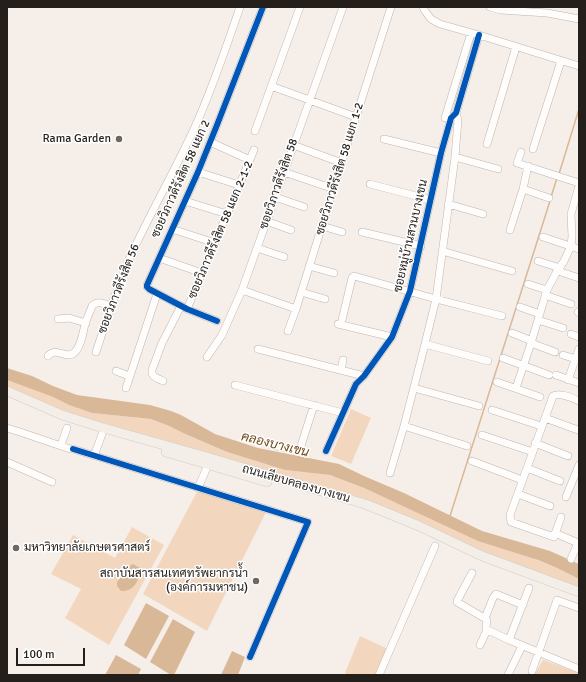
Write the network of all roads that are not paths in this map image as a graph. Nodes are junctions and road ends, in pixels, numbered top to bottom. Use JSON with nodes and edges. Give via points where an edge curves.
{"nodes":[{"id":1,"x":240,"y":7,"type":"edge"},
{"id":2,"x":263,"y":7,"type":"edge"},
{"id":3,"x":300,"y":7,"type":"edge"},
{"id":4,"x":342,"y":7,"type":"edge"},
{"id":5,"x":391,"y":7,"type":"edge"},
{"id":6,"x":423,"y":7,"type":"edge"},
{"id":7,"x":490,"y":7,"type":"edge"},
{"id":8,"x":533,"y":9,"type":"edge"},
{"id":9,"x":579,"y":19,"type":"edge"},
{"id":10,"x":471,"y":33,"type":"junction"},
{"id":11,"x":479,"y":35,"type":"junction"},
{"id":12,"x":516,"y":47,"type":"junction"},
{"id":13,"x":561,"y":60,"type":"junction"},
{"id":14,"x":579,"y":66,"type":"edge"},
{"id":15,"x":271,"y":86,"type":"junction"},
{"id":16,"x":310,"y":100,"type":"junction"},
{"id":17,"x":456,"y":113,"type":"junction"},
{"id":18,"x":356,"y":117,"type":"junction"},
{"id":19,"x":444,"y":118,"type":"dead end"},
{"id":20,"x":255,"y":131,"type":"dead end"},
{"id":21,"x":384,"y":139,"type":"dead end"},
{"id":22,"x":210,"y":142,"type":"junction"},
{"id":23,"x":487,"y":144,"type":"dead end"},
{"id":24,"x":293,"y":146,"type":"junction"},
{"id":25,"x":533,"y":149,"type":"dead end"},
{"id":26,"x":254,"y":150,"type":"dead end"},
{"id":27,"x":521,"y":152,"type":"dead end"},
{"id":28,"x":441,"y":153,"type":"junction"},
{"id":29,"x":455,"y":157,"type":"junction"},
{"id":30,"x":250,"y":160,"type":"junction"},
{"id":31,"x":342,"y":163,"type":"junction"},
{"id":32,"x":528,"y":166,"type":"junction"},
{"id":33,"x":498,"y":168,"type":"dead end"},
{"id":34,"x":198,"y":172,"type":"junction"},
{"id":35,"x":284,"y":172,"type":"junction"},
{"id":36,"x":370,"y":184,"type":"dead end"},
{"id":37,"x":239,"y":185,"type":"junction"},
{"id":38,"x":579,"y":185,"type":"edge"},
{"id":39,"x":334,"y":189,"type":"junction"},
{"id":40,"x":523,"y":189,"type":"junction"},
{"id":41,"x":275,"y":197,"type":"junction"},
{"id":42,"x":549,"y":198,"type":"dead end"},
{"id":43,"x":431,"y":200,"type":"junction"},
{"id":44,"x":185,"y":201,"type":"junction"},
{"id":45,"x":448,"y":204,"type":"junction"},
{"id":46,"x":304,"y":207,"type":"dead end"},
{"id":47,"x":227,"y":214,"type":"junction"},
{"id":48,"x":483,"y":214,"type":"dead end"},
{"id":49,"x":266,"y":221,"type":"junction"},
{"id":50,"x":322,"y":226,"type":"junction"},
{"id":51,"x":172,"y":229,"type":"junction"},
{"id":52,"x":291,"y":230,"type":"dead end"},
{"id":53,"x":510,"y":230,"type":"dead end"},
{"id":54,"x":342,"y":232,"type":"dead end"},
{"id":55,"x":362,"y":232,"type":"dead end"},
{"id":56,"x":543,"y":237,"type":"dead end"},
{"id":57,"x":215,"y":243,"type":"junction"},
{"id":58,"x":421,"y":246,"type":"junction"},
{"id":59,"x":571,"y":246,"type":"junction"},
{"id":60,"x":257,"y":248,"type":"junction"},
{"id":61,"x":579,"y":249,"type":"edge"},
{"id":62,"x":442,"y":251,"type":"junction"},
{"id":63,"x":284,"y":257,"type":"dead end"},
{"id":64,"x":159,"y":258,"type":"junction"},
{"id":65,"x":538,"y":261,"type":"dead end"},
{"id":66,"x":310,"y":266,"type":"junction"},
{"id":67,"x":559,"y":269,"type":"junction"},
{"id":68,"x":512,"y":271,"type":"dead end"},
{"id":69,"x":202,"y":273,"type":"junction"},
{"id":70,"x":334,"y":274,"type":"dead end"},
{"id":71,"x":579,"y":278,"type":"edge"},
{"id":72,"x":528,"y":284,"type":"dead end"},
{"id":73,"x":242,"y":290,"type":"junction"},
{"id":74,"x":301,"y":292,"type":"junction"},
{"id":75,"x":410,"y":292,"type":"junction"},
{"id":76,"x":546,"y":292,"type":"junction"},
{"id":77,"x":157,"y":294,"type":"junction"},
{"id":78,"x":325,"y":299,"type":"dead end"},
{"id":79,"x":436,"y":299,"type":"junction"},
{"id":80,"x":571,"y":304,"type":"dead end"},
{"id":81,"x":111,"y":306,"type":"junction"},
{"id":82,"x":184,"y":308,"type":"junction"},
{"id":83,"x":520,"y":308,"type":"dead end"},
{"id":84,"x":296,"y":309,"type":"junction"},
{"id":85,"x":502,"y":316,"type":"dead end"},
{"id":86,"x":539,"y":317,"type":"junction"},
{"id":87,"x":58,"y":319,"type":"dead end"},
{"id":88,"x":217,"y":321,"type":"dead end"},
{"id":89,"x":86,"y":323,"type":"junction"},
{"id":90,"x":563,"y":328,"type":"dead end"},
{"id":91,"x":288,"y":331,"type":"dead end"},
{"id":92,"x":512,"y":334,"type":"dead end"},
{"id":93,"x":571,"y":334,"type":"dead end"},
{"id":94,"x":392,"y":337,"type":"junction"},
{"id":95,"x":579,"y":337,"type":"edge"},
{"id":96,"x":531,"y":342,"type":"junction"},
{"id":97,"x":425,"y":344,"type":"junction"},
{"id":98,"x":258,"y":349,"type":"dead end"},
{"id":99,"x":579,"y":349,"type":"edge"},
{"id":100,"x":96,"y":352,"type":"dead end"},
{"id":101,"x":555,"y":352,"type":"dead end"},
{"id":102,"x":563,"y":355,"type":"dead end"},
{"id":103,"x":48,"y":356,"type":"dead end"},
{"id":104,"x":207,"y":357,"type":"dead end"},
{"id":105,"x":503,"y":358,"type":"dead end"},
{"id":106,"x":343,"y":360,"type":"dead end"},
{"id":107,"x":577,"y":360,"type":"edge"},
{"id":108,"x":488,"y":361,"type":"dead end"},
{"id":109,"x":523,"y":365,"type":"junction"},
{"id":110,"x":341,"y":370,"type":"junction"},
{"id":111,"x":116,"y":372,"type":"dead end"},
{"id":112,"x":548,"y":375,"type":"dead end"},
{"id":113,"x":556,"y":375,"type":"dead end"},
{"id":114,"x":129,"y":376,"type":"junction"},
{"id":115,"x":364,"y":376,"type":"junction"},
{"id":116,"x":568,"y":380,"type":"junction"},
{"id":117,"x":163,"y":381,"type":"dead end"},
{"id":118,"x":497,"y":382,"type":"dead end"},
{"id":119,"x":579,"y":383,"type":"edge"},
{"id":120,"x":235,"y":384,"type":"dead end"},
{"id":121,"x":126,"y":388,"type":"dead end"},
{"id":122,"x":414,"y":388,"type":"junction"},
{"id":123,"x":516,"y":388,"type":"junction"},
{"id":124,"x":7,"y":391,"type":"edge"},
{"id":125,"x":7,"y":397,"type":"edge"},
{"id":126,"x":540,"y":397,"type":"dead end"},
{"id":127,"x":579,"y":401,"type":"edge"},
{"id":128,"x":314,"y":405,"type":"junction"},
{"id":129,"x":479,"y":406,"type":"dead end"},
{"id":130,"x":492,"y":410,"type":"dead end"},
{"id":131,"x":343,"y":413,"type":"junction"},
{"id":132,"x":545,"y":418,"type":"junction"},
{"id":133,"x":404,"y":426,"type":"junction"},
{"id":134,"x":541,"y":426,"type":"junction"},
{"id":135,"x":7,"y":428,"type":"edge"},
{"id":136,"x":67,"y":428,"type":"dead end"},
{"id":137,"x":578,"y":430,"type":"dead end"},
{"id":138,"x":102,"y":434,"type":"junction"},
{"id":139,"x":482,"y":435,"type":"dead end"},
{"id":140,"x":536,"y":444,"type":"junction"},
{"id":141,"x":271,"y":445,"type":"dead end"},
{"id":142,"x":61,"y":446,"type":"junction"},
{"id":143,"x":467,"y":446,"type":"dead end"},
{"id":144,"x":326,"y":452,"type":"dead end"},
{"id":145,"x":533,"y":452,"type":"junction"},
{"id":146,"x":94,"y":456,"type":"junction"},
{"id":147,"x":568,"y":456,"type":"dead end"},
{"id":148,"x":209,"y":461,"type":"junction"},
{"id":149,"x":472,"y":461,"type":"dead end"},
{"id":150,"x":7,"y":462,"type":"edge"},
{"id":151,"x":579,"y":465,"type":"edge"},
{"id":152,"x":527,"y":468,"type":"junction"},
{"id":153,"x":390,"y":473,"type":"dead end"},
{"id":154,"x":522,"y":480,"type":"junction"},
{"id":155,"x":560,"y":481,"type":"dead end"},
{"id":156,"x":52,"y":482,"type":"dead end"},
{"id":157,"x":198,"y":488,"type":"junction"},
{"id":158,"x":518,"y":494,"type":"junction"},
{"id":159,"x":566,"y":497,"type":"dead end"},
{"id":160,"x":550,"y":506,"type":"dead end"},
{"id":161,"x":389,"y":517,"type":"junction"},
{"id":162,"x":561,"y":517,"type":"dead end"},
{"id":163,"x":555,"y":533,"type":"junction"},
{"id":164,"x":435,"y":546,"type":"dead end"},
{"id":165,"x":571,"y":559,"type":"dead end"},
{"id":166,"x":472,"y":573,"type":"dead end"},
{"id":167,"x":529,"y":588,"type":"dead end"},
{"id":168,"x":579,"y":592,"type":"edge"},
{"id":169,"x":579,"y":598,"type":"edge"},
{"id":170,"x":522,"y":605,"type":"junction"},
{"id":171,"x":579,"y":608,"type":"edge"},
{"id":172,"x":485,"y":618,"type":"junction"},
{"id":173,"x":487,"y":630,"type":"junction"},
{"id":174,"x":509,"y":640,"type":"junction"},
{"id":175,"x":480,"y":645,"type":"dead end"},
{"id":176,"x":522,"y":646,"type":"junction"},
{"id":177,"x":538,"y":653,"type":"junction"},
{"id":178,"x":250,"y":657,"type":"dead end"},
{"id":179,"x":579,"y":669,"type":"edge"},
{"id":180,"x":532,"y":671,"type":"dead end"},
{"id":181,"x":379,"y":675,"type":"edge"},
{"id":182,"x":508,"y":675,"type":"edge"}],
"edges":[{"from":1,"to":81,"type":"street","name":"ซอยวิภาวดีรังสิต 56","via":[[194,128],[131,256]]},
{"from":2,"to":22,"type":"street","name":"ซอยวิภาวดีรังสิต 58 แยก 2"},
{"from":3,"to":15,"type":"street"},
{"from":4,"to":16,"type":"street","name":"ซอยวิภาวดีรังสิต 58"},
{"from":5,"to":18,"type":"street","name":"ซอยวิภาวดีรังสิต 58 แยก 1-2"},
{"from":6,"to":10,"type":"street","via":[[424,12],[440,24]]},
{"from":7,"to":8,"type":"street","via":[[500,10]]},
{"from":8,"to":9,"type":"street"},
{"from":10,"to":11,"type":"street"},
{"from":10,"to":19,"type":"street"},
{"from":11,"to":12,"type":"street"},
{"from":11,"to":17,"type":"street","name":"ซอยหมู่บ้านสวนบางเขน"},
{"from":12,"to":13,"type":"street"},
{"from":12,"to":23,"type":"street"},
{"from":13,"to":14,"type":"street"},
{"from":13,"to":25,"type":"street"},
{"from":15,"to":16,"type":"street"},
{"from":15,"to":20,"type":"street"},
{"from":16,"to":18,"type":"street"},
{"from":16,"to":24,"type":"street","name":"ซอยวิภาวดีรังสิต 58"},
{"from":17,"to":28,"type":"street","name":"ซอยหมู่บ้านสวนบางเขน","via":[[451,118]]},
{"from":17,"to":29,"type":"street","name":"ซอยหมู่บ้านสวนบางเขน","via":[[458,120]]},
{"from":18,"to":31,"type":"street","name":"ซอยวิภาวดีรังสิต 58 แยก 1-2"},
{"from":21,"to":28,"type":"street"},
{"from":22,"to":30,"type":"street"},
{"from":22,"to":34,"type":"street","name":"ซอยวิภาวดีรังสิต 58 แยก 2"},
{"from":24,"to":31,"type":"street"},
{"from":24,"to":35,"type":"street","name":"ซอยวิภาวดีรังสิต 58"},
{"from":26,"to":30,"type":"street","name":"ซอยวิภาวดีรังสิต 58 แยก 2-1-2"},
{"from":27,"to":32,"type":"street","via":[[517,163]]},
{"from":28,"to":43,"type":"street","name":"ซอยหมู่บ้านสวนบางเขน"},
{"from":29,"to":33,"type":"street"},
{"from":29,"to":45,"type":"street","name":"ซอยหมู่บ้านสวนบางเขน"},
{"from":30,"to":37,"type":"street","name":"ซอยวิภาวดีรังสิต 58 แยก 2-1-2"},
{"from":31,"to":39,"type":"street","name":"ซอยวิภาวดีรังสิต 58 แยก 1-2"},
{"from":32,"to":38,"type":"street"},
{"from":32,"to":40,"type":"street"},
{"from":34,"to":37,"type":"street"},
{"from":34,"to":44,"type":"street","name":"ซอยวิภาวดีรังสิต 58 แยก 2"},
{"from":35,"to":39,"type":"street"},
{"from":35,"to":41,"type":"street","name":"ซอยวิภาวดีรังสิต 58"},
{"from":36,"to":43,"type":"street"},
{"from":37,"to":47,"type":"street","name":"ซอยวิภาวดีรังสิต 58 แยก 2-1-2"},
{"from":38,"to":59,"type":"street","via":[[572,214]]},
{"from":39,"to":50,"type":"street","name":"ซอยวิภาวดีรังสิต 58 แยก 1-2"},
{"from":40,"to":42,"type":"street"},
{"from":40,"to":53,"type":"street"},
{"from":41,"to":46,"type":"street"},
{"from":41,"to":49,"type":"street","name":"ซอยวิภาวดีรังสิต 58"},
{"from":43,"to":58,"type":"street","name":"ซอยหมู่บ้านสวนบางเขน"},
{"from":44,"to":47,"type":"street"},
{"from":44,"to":51,"type":"street","name":"ซอยวิภาวดีรังสิต 58 แยก 2"},
{"from":45,"to":48,"type":"street"},
{"from":45,"to":62,"type":"street","name":"ซอยหมู่บ้านสวนบางเขน"},
{"from":47,"to":57,"type":"street","name":"ซอยวิภาวดีรังสิต 58 แยก 2-1-2"},
{"from":49,"to":52,"type":"street"},
{"from":49,"to":60,"type":"street","name":"ซอยวิภาวดีรังสิต 58"},
{"from":50,"to":54,"type":"street"},
{"from":50,"to":66,"type":"street","name":"ซอยวิภาวดีรังสิต 58 แยก 1-2"},
{"from":51,"to":57,"type":"street"},
{"from":51,"to":64,"type":"street","name":"ซอยวิภาวดีรังสิต 58 แยก 2"},
{"from":55,"to":58,"type":"street"},
{"from":56,"to":59,"type":"street"},
{"from":57,"to":69,"type":"street","name":"ซอยวิภาวดีรังสิต 58 แยก 2-1-2"},
{"from":58,"to":75,"type":"street","name":"ซอยหมู่บ้านสวนบางเขน"},
{"from":59,"to":61,"type":"street"},
{"from":59,"to":67,"type":"street"},
{"from":60,"to":63,"type":"street"},
{"from":60,"to":73,"type":"street","name":"ซอยวิภาวดีรังสิต 58"},
{"from":62,"to":68,"type":"street"},
{"from":62,"to":79,"type":"street","name":"ซอยหมู่บ้านสวนบางเขน"},
{"from":64,"to":69,"type":"street"},
{"from":64,"to":77,"type":"street","name":"ซอยวิภาวดีรังสิต 58 แยก 2","via":[[147,285]]},
{"from":65,"to":67,"type":"street"},
{"from":66,"to":70,"type":"street"},
{"from":66,"to":74,"type":"street","name":"ซอยวิภาวดีรังสิต 58 แยก 1-2"},
{"from":67,"to":71,"type":"street"},
{"from":67,"to":76,"type":"street"},
{"from":69,"to":82,"type":"street","name":"ซอยวิภาวดีรังสิต 58 แยก 2-1-2"},
{"from":72,"to":76,"type":"street"},
{"from":73,"to":84,"type":"street"},
{"from":73,"to":104,"type":"street","name":"ซอยวิภาวดีรังสิต 58","via":[[222,335]]},
{"from":74,"to":78,"type":"street"},
{"from":74,"to":84,"type":"street","name":"ซอยวิภาวดีรังสิต 58 แยก 1-2"},
{"from":75,"to":79,"type":"street"},
{"from":75,"to":94,"type":"street","name":"ซอยหมู่บ้านสวนบางเขน"},
{"from":75,"to":94,"type":"street","via":[[354,276],[352,278],[340,322]]},
{"from":76,"to":80,"type":"street"},
{"from":76,"to":86,"type":"street"},
{"from":77,"to":82,"type":"street"},
{"from":77,"to":114,"type":"street"},
{"from":79,"to":85,"type":"street"},
{"from":79,"to":97,"type":"street","name":"ซอยหมู่บ้านสวนบางเขน"},
{"from":81,"to":89,"type":"street","via":[[101,303],[92,306]]},
{"from":81,"to":100,"type":"street","name":"ซอยวิภาวดีรังสิต 56"},
{"from":82,"to":88,"type":"street"},
{"from":82,"to":117,"type":"street","name":"ซอยวิภาวดีรังสิต 58 แยก 2-1-2","via":[[162,343],[152,370],[153,376]]},
{"from":83,"to":86,"type":"street"},
{"from":84,"to":91,"type":"street","name":"ซอยวิภาวดีรังสิต 58 แยก 1-2"},
{"from":86,"to":90,"type":"street"},
{"from":86,"to":96,"type":"street"},
{"from":87,"to":89,"type":"street","via":[[69,318]]},
{"from":89,"to":103,"type":"street","via":[[80,343],[72,355],[54,352]]},
{"from":92,"to":96,"type":"street"},
{"from":93,"to":95,"type":"street"},
{"from":94,"to":115,"type":"street","name":"ซอยหมู่บ้านสวนบางเขน"},
{"from":96,"to":101,"type":"street"},
{"from":96,"to":109,"type":"street"},
{"from":97,"to":108,"type":"street"},
{"from":97,"to":122,"type":"street","name":"ซอยหมู่บ้านสวนบางเขน"},
{"from":98,"to":110,"type":"street"},
{"from":99,"to":107,"type":"street"},
{"from":102,"to":107,"type":"street"},
{"from":105,"to":109,"type":"street"},
{"from":106,"to":110,"type":"street"},
{"from":107,"to":116,"type":"street"},
{"from":109,"to":112,"type":"street"},
{"from":109,"to":123,"type":"street"},
{"from":110,"to":115,"type":"street"},
{"from":111,"to":114,"type":"street"},
{"from":113,"to":116,"type":"street"},
{"from":114,"to":121,"type":"street"},
{"from":115,"to":131,"type":"street","name":"ซอยหมู่บ้านสวนบางเขน","via":[[356,384]]},
{"from":116,"to":119,"type":"street"},
{"from":118,"to":123,"type":"street"},
{"from":120,"to":128,"type":"street"},
{"from":122,"to":129,"type":"street"},
{"from":122,"to":133,"type":"street","name":"ซอยหมู่บ้านสวนบางเขน"},
{"from":123,"to":126,"type":"street"},
{"from":124,"to":148,"type":"main road","name":"ถนนเลียบคลองบางเขน","via":[[82,422]]},
{"from":125,"to":138,"type":"main road","name":"ถนนเลียบคลองบางเขน","via":[[60,420]]},
{"from":127,"to":132,"type":"street","via":[[556,394]]},
{"from":128,"to":131,"type":"street"},
{"from":128,"to":141,"type":"street","via":[[300,449]]},
{"from":130,"to":134,"type":"street"},
{"from":131,"to":144,"type":"street","name":"ซอยหมู่บ้านสวนบางเขน"},
{"from":132,"to":134,"type":"street"},
{"from":132,"to":137,"type":"street"},
{"from":133,"to":143,"type":"street"},
{"from":133,"to":153,"type":"street","name":"ซอยหมู่บ้านสวนบางเขน"},
{"from":134,"to":140,"type":"street"},
{"from":135,"to":142,"type":"street"},
{"from":136,"to":142,"type":"street"},
{"from":138,"to":146,"type":"street"},
{"from":138,"to":148,"type":"main road","name":"ถนนเลียบคลองบางเขน"},
{"from":139,"to":145,"type":"street"},
{"from":140,"to":145,"type":"street"},
{"from":140,"to":147,"type":"street"},
{"from":142,"to":146,"type":"street"},
{"from":145,"to":152,"type":"street"},
{"from":146,"to":157,"type":"street"},
{"from":148,"to":157,"type":"street"},
{"from":148,"to":161,"type":"main road","name":"ถนนเลียบคลองบางเขน"},
{"from":149,"to":154,"type":"street"},
{"from":150,"to":156,"type":"street"},
{"from":151,"to":159,"type":"street"},
{"from":152,"to":154,"type":"street"},
{"from":152,"to":155,"type":"street"},
{"from":154,"to":158,"type":"street"},
{"from":157,"to":178,"type":"street","via":[[308,522]]},
{"from":158,"to":160,"type":"street"},
{"from":158,"to":163,"type":"street","via":[[510,515],[511,522],[554,537]]},
{"from":161,"to":168,"type":"main road","name":"ถนนเลียบคลองบางเขน","via":[[419,526],[482,556]]},
{"from":161,"to":169,"type":"main road","name":"ถนนเลียบคลองบางเขน","via":[[480,561]]},
{"from":162,"to":163,"type":"street"},
{"from":163,"to":165,"type":"street","via":[[578,543]]},
{"from":164,"to":181,"type":"street"},
{"from":166,"to":172,"type":"street","via":[[457,602]]},
{"from":167,"to":170,"type":"street"},
{"from":170,"to":172,"type":"street","via":[[496,594]]},
{"from":170,"to":174,"type":"street"},
{"from":171,"to":177,"type":"street","via":[[557,600]]},
{"from":172,"to":173,"type":"street"},
{"from":173,"to":174,"type":"street"},
{"from":173,"to":175,"type":"street"},
{"from":174,"to":176,"type":"street"},
{"from":176,"to":177,"type":"street"},
{"from":176,"to":182,"type":"street"},
{"from":177,"to":179,"type":"street"},
{"from":177,"to":180,"type":"street"}]}
